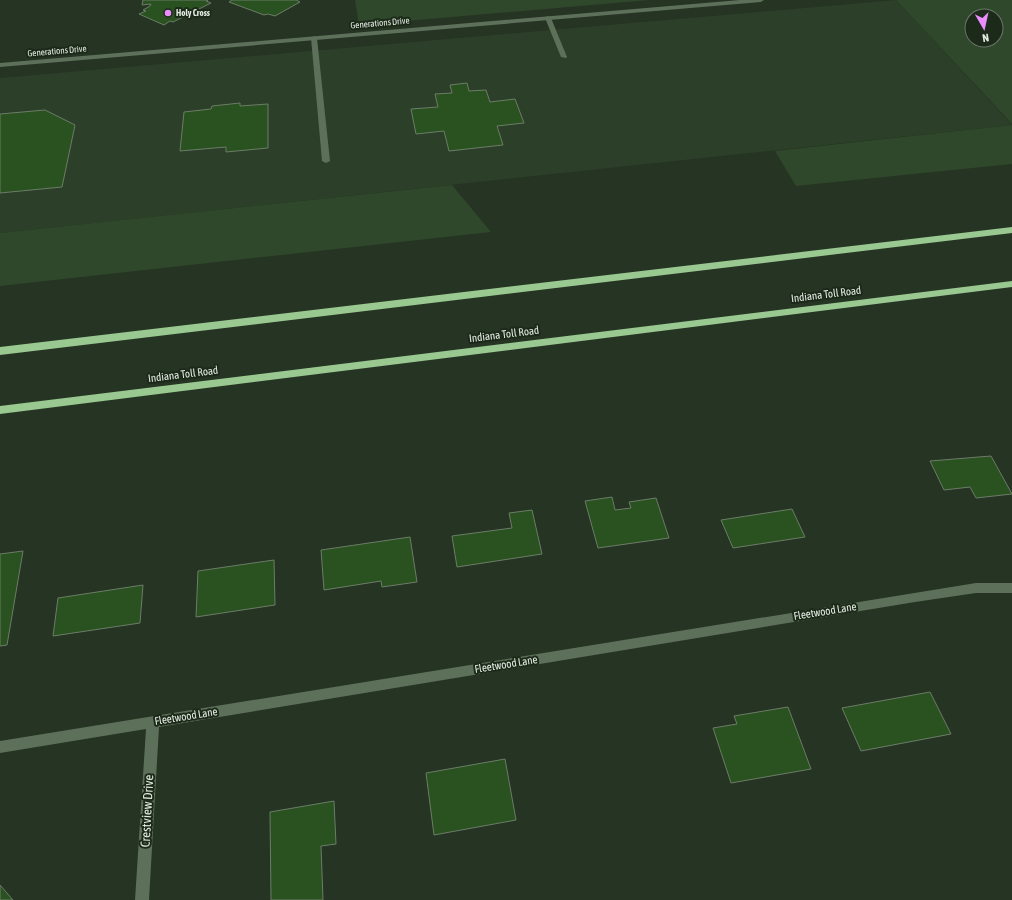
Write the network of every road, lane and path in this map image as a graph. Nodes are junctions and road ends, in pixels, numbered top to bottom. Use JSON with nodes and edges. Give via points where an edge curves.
{"nodes":[{"id":1,"x":761,"y":0,"type":"edge"},
{"id":2,"x":548,"y":18,"type":"junction"},
{"id":3,"x":314,"y":38,"type":"junction"},
{"id":4,"x":564,"y":57,"type":"dead end"},
{"id":5,"x":0,"y":65,"type":"edge"},
{"id":6,"x":326,"y":161,"type":"dead end"},
{"id":7,"x":1012,"y":230,"type":"edge"},
{"id":8,"x":1012,"y":284,"type":"edge"},
{"id":9,"x":0,"y":350,"type":"edge"},
{"id":10,"x":0,"y":410,"type":"edge"},
{"id":11,"x":1012,"y":588,"type":"edge"},
{"id":12,"x":153,"y":722,"type":"junction"},
{"id":13,"x":0,"y":747,"type":"edge"},
{"id":14,"x":142,"y":900,"type":"edge"}],
"edges":[{"from":1,"to":2,"type":"street","name":"Generations Drive"},
{"from":2,"to":3,"type":"street","name":"Generations Drive"},
{"from":2,"to":4,"type":"street"},
{"from":3,"to":5,"type":"street","name":"Generations Drive"},
{"from":3,"to":6,"type":"street"},
{"from":7,"to":9,"type":"highway"},
{"from":8,"to":10,"type":"highway","name":"Indiana Toll Road"},
{"from":11,"to":12,"type":"street","name":"Fleetwood Lane","via":[[976,588],[907,598]]},
{"from":12,"to":13,"type":"street","name":"Fleetwood Lane"},
{"from":12,"to":14,"type":"street","name":"Crestview Drive"}]}
